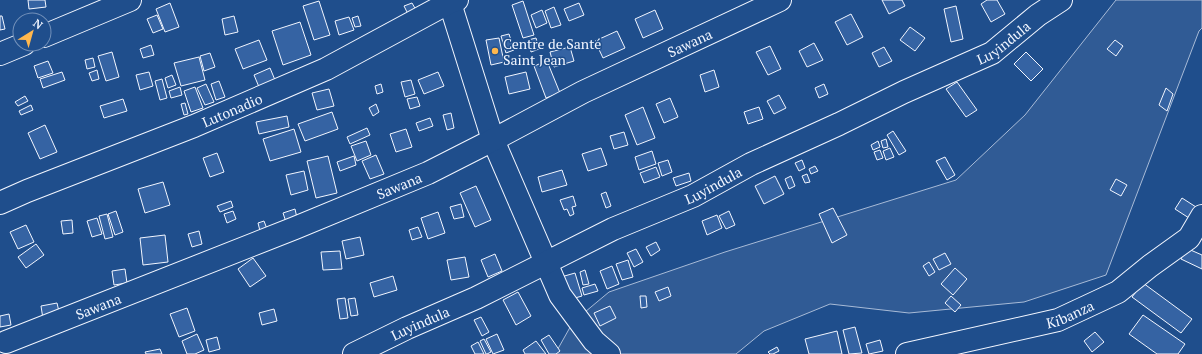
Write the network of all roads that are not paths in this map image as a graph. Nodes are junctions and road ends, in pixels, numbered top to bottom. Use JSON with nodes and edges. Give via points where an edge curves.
{"nodes":[{"id":1,"x":130,"y":0,"type":"edge"},
{"id":2,"x":780,"y":0,"type":"edge"},
{"id":3,"x":1061,"y":0,"type":"edge"},
{"id":4,"x":452,"y":1,"type":"edge"},
{"id":5,"x":52,"y":33,"type":"edge"},
{"id":6,"x":12,"y":49,"type":"edge"},
{"id":7,"x":0,"y":54,"type":"edge"},
{"id":8,"x":493,"y":140,"type":"junction"},
{"id":9,"x":0,"y":203,"type":"edge"},
{"id":10,"x":1202,"y":216,"type":"edge"},
{"id":11,"x":546,"y":263,"type":"junction"},
{"id":12,"x":6,"y":342,"type":"dead end"},
{"id":13,"x":354,"y":354,"type":"edge"},
{"id":14,"x":609,"y":354,"type":"edge"},
{"id":15,"x":907,"y":354,"type":"edge"}],
"edges":[{"from":1,"to":5,"type":"street"},
{"from":2,"to":8,"type":"street","name":"Sawana","via":[[583,92]]},
{"from":3,"to":11,"type":"street","name":"Luyindula","via":[[1038,15],[992,53],[751,164],[693,196],[613,229]]},
{"from":4,"to":8,"type":"street"},
{"from":4,"to":9,"type":"street","name":"Lutonadio","via":[[326,69],[194,126]]},
{"from":6,"to":7,"type":"street"},
{"from":8,"to":11,"type":"street"},
{"from":8,"to":12,"type":"street","name":"Sawana","via":[[428,173],[309,223]]},
{"from":10,"to":15,"type":"street","name":"Kibanza","via":[[1189,238],[1118,292],[1058,320]]},
{"from":11,"to":13,"type":"street","name":"Luyindula"},
{"from":11,"to":14,"type":"street","via":[[560,295],[594,341]]}]}
